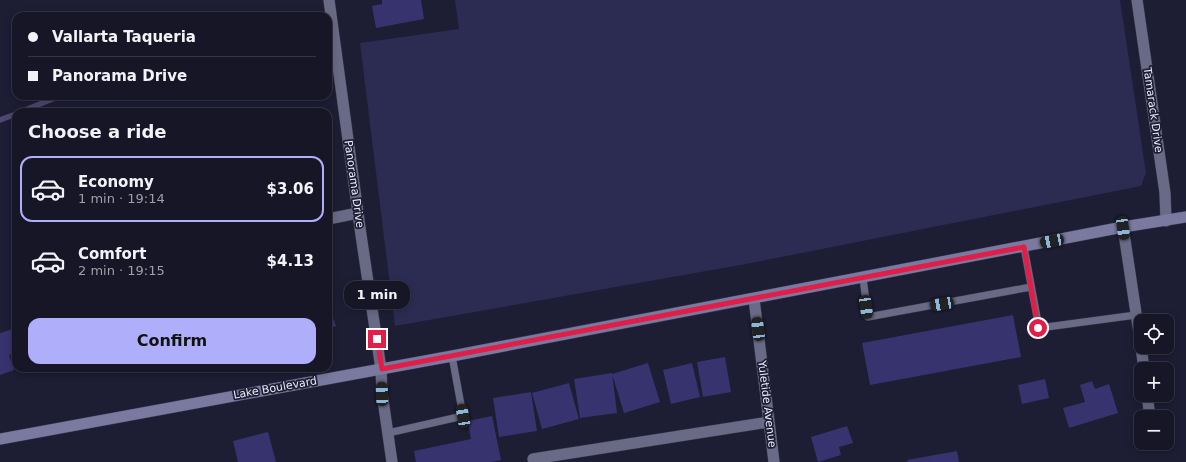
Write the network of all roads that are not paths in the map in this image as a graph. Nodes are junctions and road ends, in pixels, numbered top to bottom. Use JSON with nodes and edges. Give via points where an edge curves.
{"nodes":[{"id":1,"x":328,"y":0,"type":"edge"},
{"id":2,"x":1137,"y":0,"type":"edge"},
{"id":3,"x":330,"y":12,"type":"edge"},
{"id":4,"x":332,"y":29,"type":"edge"},
{"id":5,"x":358,"y":214,"type":"junction"},
{"id":6,"x":1186,"y":217,"type":"edge"},
{"id":7,"x":332,"y":218,"type":"edge"},
{"id":8,"x":1166,"y":221,"type":"junction"},
{"id":9,"x":1123,"y":228,"type":"junction"},
{"id":10,"x":1024,"y":247,"type":"junction"},
{"id":11,"x":863,"y":278,"type":"junction"},
{"id":12,"x":1031,"y":287,"type":"junction"},
{"id":13,"x":754,"y":299,"type":"junction"},
{"id":14,"x":1136,"y":314,"type":"edge"},
{"id":15,"x":1134,"y":315,"type":"edge"},
{"id":16,"x":452,"y":356,"type":"junction"},
{"id":17,"x":382,"y":369,"type":"junction"},
{"id":18,"x":769,"y":422,"type":"junction"},
{"id":19,"x":388,"y":433,"type":"junction"},
{"id":20,"x":0,"y":439,"type":"edge"},
{"id":21,"x":533,"y":459,"type":"dead end"},
{"id":22,"x":392,"y":462,"type":"edge"},
{"id":23,"x":774,"y":462,"type":"edge"}],
"edges":[{"from":1,"to":3,"type":"street","name":"Panorama Drive"},
{"from":2,"to":8,"type":"street","name":"Tamarack Drive","via":[[1165,193]]},
{"from":4,"to":5,"type":"street","name":"Panorama Drive"},
{"from":5,"to":7,"type":"street"},
{"from":5,"to":17,"type":"street","name":"Panorama Drive"},
{"from":6,"to":8,"type":"main road","name":"Lake Boulevard"},
{"from":8,"to":9,"type":"main road","name":"Lake Boulevard"},
{"from":9,"to":10,"type":"main road","name":"Lake Boulevard"},
{"from":9,"to":14,"type":"street"},
{"from":10,"to":11,"type":"main road","name":"Lake Boulevard"},
{"from":10,"to":12,"type":"lane"},
{"from":11,"to":12,"type":"lane","via":[[868,317]]},
{"from":11,"to":13,"type":"main road","name":"Lake Boulevard"},
{"from":12,"to":15,"type":"lane","via":[[1038,328]]},
{"from":13,"to":16,"type":"main road","name":"Lake Boulevard"},
{"from":13,"to":18,"type":"street","name":"Yuletide Avenue"},
{"from":16,"to":17,"type":"main road","name":"Lake Boulevard"},
{"from":16,"to":19,"type":"lane","via":[[463,416]]},
{"from":17,"to":19,"type":"street","name":"Panorama Drive","via":[[382,394]]},
{"from":17,"to":20,"type":"main road","name":"Lake Boulevard"},
{"from":18,"to":21,"type":"street"},
{"from":18,"to":23,"type":"street","name":"Yuletide Avenue"},
{"from":19,"to":22,"type":"street","name":"Panorama Drive"}]}
